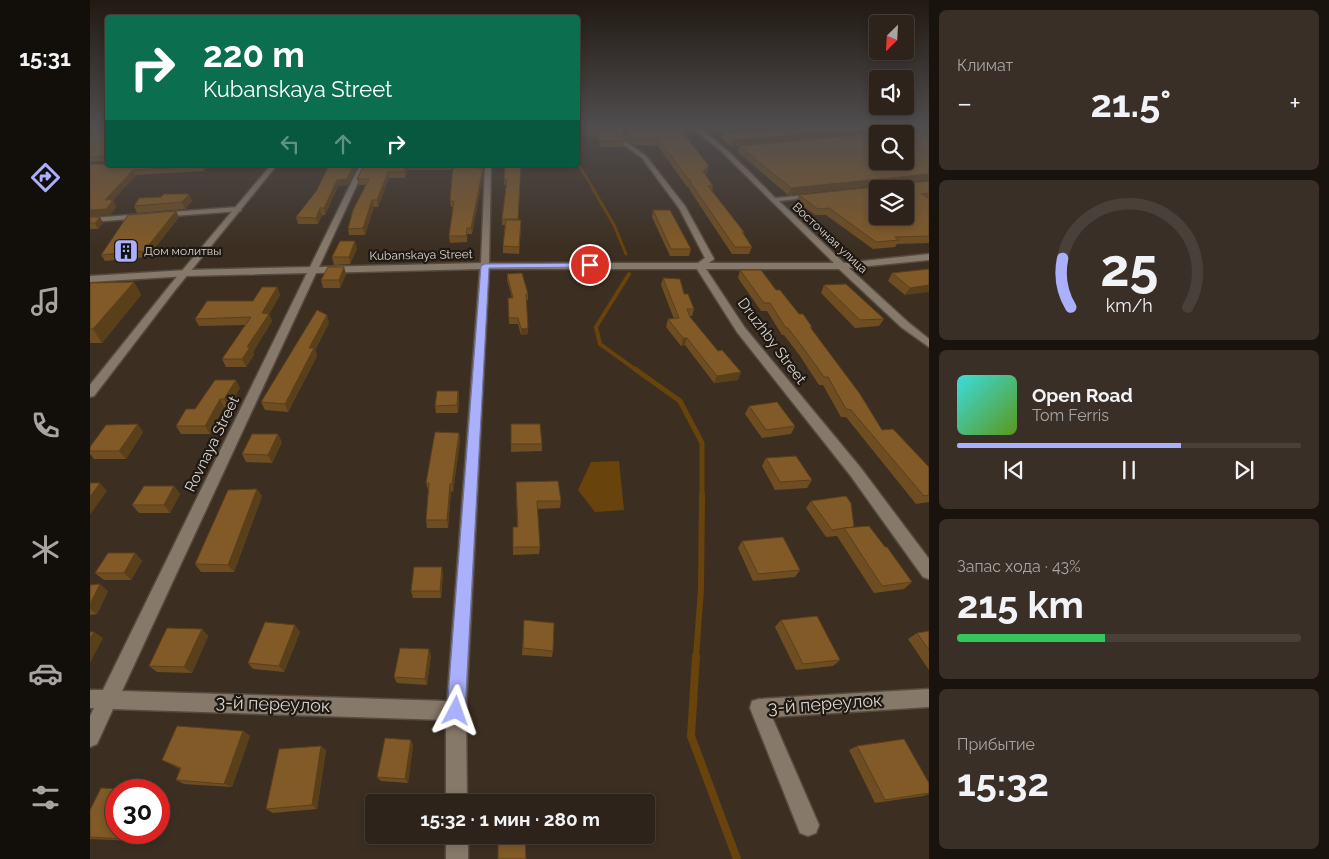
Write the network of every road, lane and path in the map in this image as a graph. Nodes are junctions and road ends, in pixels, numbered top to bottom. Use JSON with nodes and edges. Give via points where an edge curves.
{"nodes":[{"id":1,"x":272,"y":167,"type":"edge"},
{"id":2,"x":362,"y":167,"type":"edge"},
{"id":3,"x":488,"y":167,"type":"edge"},
{"id":4,"x":652,"y":167,"type":"edge"},
{"id":5,"x":740,"y":167,"type":"edge"},
{"id":6,"x":826,"y":194,"type":"edge"},
{"id":7,"x":773,"y":200,"type":"junction"},
{"id":8,"x":238,"y":209,"type":"junction"},
{"id":9,"x":90,"y":220,"type":"edge"},
{"id":10,"x":929,"y":258,"type":"edge"},
{"id":11,"x":485,"y":266,"type":"junction"},
{"id":12,"x":700,"y":266,"type":"junction"},
{"id":13,"x":844,"y":266,"type":"junction"},
{"id":14,"x":315,"y":269,"type":"junction"},
{"id":15,"x":186,"y":273,"type":"junction"},
{"id":16,"x":90,"y":279,"type":"edge"},
{"id":17,"x":929,"y":344,"type":"edge"},
{"id":18,"x":90,"y":393,"type":"edge"},
{"id":19,"x":929,"y":572,"type":"edge"},
{"id":20,"x":929,"y":698,"type":"edge"},
{"id":21,"x":99,"y":699,"type":"edge"},
{"id":22,"x":456,"y":711,"type":"junction"},
{"id":23,"x":90,"y":737,"type":"edge"},
{"id":24,"x":457,"y":794,"type":"edge"},
{"id":25,"x":808,"y":825,"type":"dead end"},
{"id":26,"x":457,"y":844,"type":"edge"},
{"id":27,"x":457,"y":859,"type":"edge"}],
"edges":[{"from":1,"to":8,"type":"street"},
{"from":2,"to":14,"type":"street","name":"Rovnaya Street"},
{"from":3,"to":11,"type":"street"},
{"from":4,"to":12,"type":"street","via":[[682,208],[710,259]]},
{"from":5,"to":7,"type":"street","name":"Восточная улица"},
{"from":6,"to":7,"type":"street"},
{"from":7,"to":13,"type":"street","name":"Восточная улица"},
{"from":8,"to":9,"type":"street"},
{"from":8,"to":15,"type":"street"},
{"from":10,"to":13,"type":"street","name":"Kubanskaya Street"},
{"from":11,"to":12,"type":"street","name":"Kubanskaya Street"},
{"from":11,"to":14,"type":"street","name":"Kubanskaya Street"},
{"from":11,"to":22,"type":"street"},
{"from":12,"to":13,"type":"street","name":"Kubanskaya Street"},
{"from":12,"to":19,"type":"street","name":"Druzhby Street","via":[[741,330],[855,471]]},
{"from":13,"to":17,"type":"street","name":"Восточная улица"},
{"from":14,"to":15,"type":"street","name":"Kubanskaya Street"},
{"from":14,"to":21,"type":"street","name":"Rovnaya Street"},
{"from":15,"to":16,"type":"street","name":"Kubanskaya Street"},
{"from":15,"to":18,"type":"street"},
{"from":20,"to":25,"type":"street","name":"3-й переулок","via":[[759,708]]},
{"from":21,"to":22,"type":"street","name":"3-й переулок"},
{"from":21,"to":23,"type":"street","name":"Rovnaya Street"},
{"from":22,"to":24,"type":"street"},
{"from":26,"to":27,"type":"street"}]}
